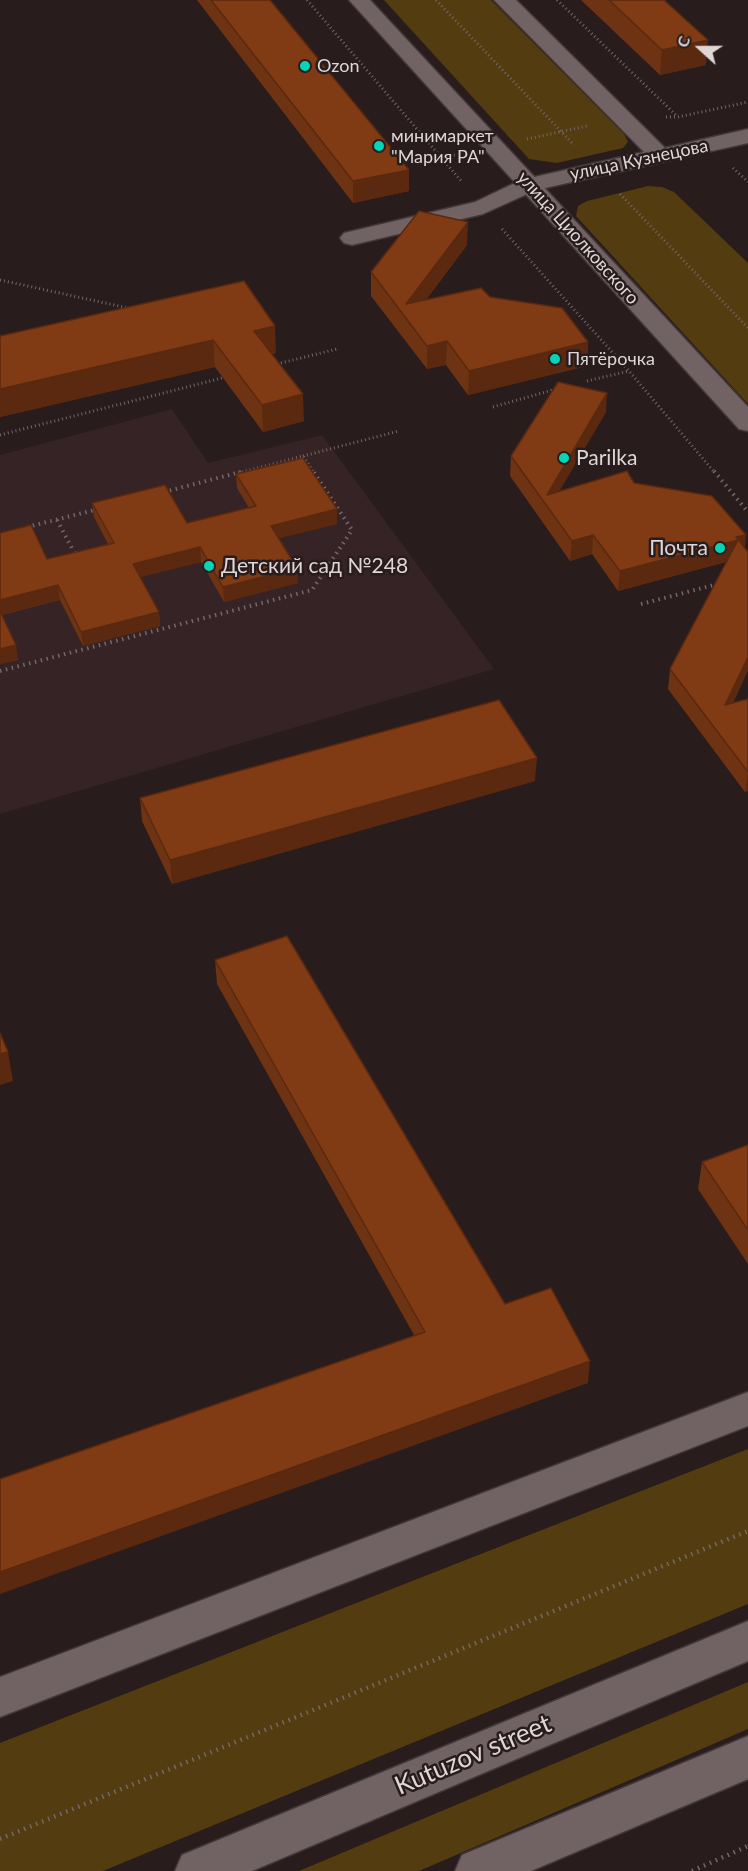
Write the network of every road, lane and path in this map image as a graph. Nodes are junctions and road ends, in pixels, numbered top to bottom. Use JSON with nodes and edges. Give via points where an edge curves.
{"nodes":[{"id":1,"x":307,"y":0,"type":"edge"},
{"id":2,"x":359,"y":0,"type":"edge"},
{"id":3,"x":504,"y":0,"type":"edge"},
{"id":4,"x":557,"y":0,"type":"edge"},
{"id":5,"x":748,"y":102,"type":"edge"},
{"id":6,"x":678,"y":117,"type":"junction"},
{"id":7,"x":748,"y":136,"type":"edge"},
{"id":8,"x":709,"y":145,"type":"junction"},
{"id":9,"x":659,"y":155,"type":"junction"},
{"id":10,"x":748,"y":182,"type":"edge"},
{"id":11,"x":529,"y":185,"type":"junction"},
{"id":12,"x":483,"y":207,"type":"junction"},
{"id":13,"x":352,"y":238,"type":"dead end"},
{"id":14,"x":0,"y":279,"type":"edge"},
{"id":15,"x":139,"y":311,"type":"edge"},
{"id":16,"x":337,"y":349,"type":"dead end"},
{"id":17,"x":267,"y":367,"type":"edge"},
{"id":18,"x":629,"y":371,"type":"junction"},
{"id":19,"x":232,"y":376,"type":"edge"},
{"id":20,"x":587,"y":381,"type":"dead end"},
{"id":21,"x":558,"y":388,"type":"edge"},
{"id":22,"x":493,"y":407,"type":"dead end"},
{"id":23,"x":748,"y":423,"type":"edge"},
{"id":24,"x":399,"y":431,"type":"dead end"},
{"id":25,"x":0,"y":435,"type":"edge"},
{"id":26,"x":303,"y":456,"type":"junction"},
{"id":27,"x":158,"y":494,"type":"edge"},
{"id":28,"x":102,"y":508,"type":"edge"},
{"id":29,"x":748,"y":512,"type":"edge"},
{"id":30,"x":57,"y":519,"type":"junction"},
{"id":31,"x":23,"y":528,"type":"edge"},
{"id":32,"x":81,"y":566,"type":"edge"},
{"id":33,"x":719,"y":584,"type":"edge"},
{"id":34,"x":640,"y":604,"type":"dead end"},
{"id":35,"x":0,"y":671,"type":"edge"},
{"id":36,"x":748,"y":1409,"type":"edge"},
{"id":37,"x":748,"y":1531,"type":"edge"},
{"id":38,"x":748,"y":1641,"type":"edge"},
{"id":39,"x":0,"y":1697,"type":"edge"},
{"id":40,"x":748,"y":1756,"type":"edge"},
{"id":41,"x":0,"y":1839,"type":"edge"},
{"id":42,"x":748,"y":1846,"type":"edge"},
{"id":43,"x":198,"y":1871,"type":"edge"},
{"id":44,"x":478,"y":1871,"type":"edge"},
{"id":45,"x":692,"y":1871,"type":"edge"}],
"edges":[{"from":1,"to":12,"type":"path"},
{"from":2,"to":11,"type":"street","name":"улица Циолковского"},
{"from":3,"to":9,"type":"street"},
{"from":4,"to":6,"type":"path"},
{"from":5,"to":6,"type":"path"},
{"from":6,"to":8,"type":"path"},
{"from":7,"to":8,"type":"street","name":"улица Кузнецова"},
{"from":8,"to":9,"type":"street","name":"улица Кузнецова"},
{"from":8,"to":10,"type":"path"},
{"from":9,"to":11,"type":"street","name":"улица Кузнецова"},
{"from":11,"to":12,"type":"street","name":"улица Кузнецова"},
{"from":11,"to":23,"type":"street","name":"улица Циолковского"},
{"from":12,"to":13,"type":"street","name":"улица Кузнецова"},
{"from":12,"to":18,"type":"path"},
{"from":14,"to":15,"type":"path"},
{"from":16,"to":17,"type":"path"},
{"from":18,"to":20,"type":"path"},
{"from":18,"to":29,"type":"path"},
{"from":19,"to":25,"type":"path"},
{"from":21,"to":22,"type":"path"},
{"from":24,"to":26,"type":"path"},
{"from":26,"to":27,"type":"path"},
{"from":26,"to":35,"type":"path","via":[[352,530],[312,590]]},
{"from":28,"to":30,"type":"path"},
{"from":30,"to":31,"type":"path"},
{"from":30,"to":32,"type":"path"},
{"from":33,"to":34,"type":"path"},
{"from":36,"to":39,"type":"street"},
{"from":37,"to":41,"type":"path"},
{"from":38,"to":43,"type":"street","name":"Kutuzov street"},
{"from":40,"to":44,"type":"street"},
{"from":42,"to":45,"type":"path"}]}
